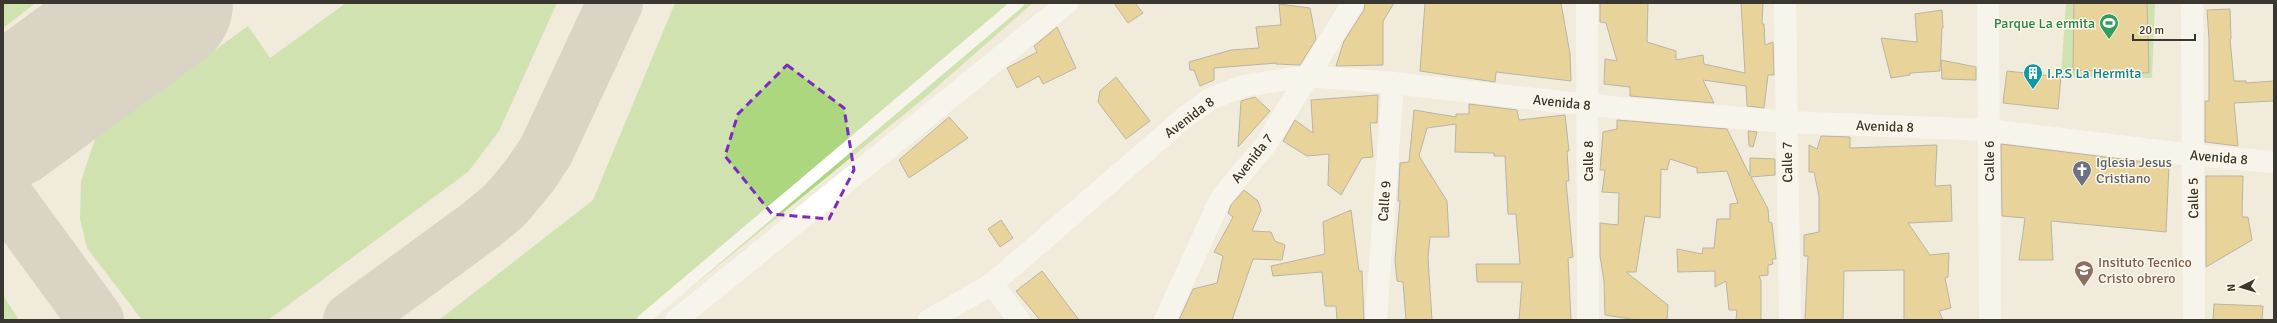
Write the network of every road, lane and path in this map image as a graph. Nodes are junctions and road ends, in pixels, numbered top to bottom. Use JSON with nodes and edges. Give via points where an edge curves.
{"nodes":[{"id":1,"x":1018,"y":3,"type":"edge"},
{"id":2,"x":1067,"y":3,"type":"edge"},
{"id":3,"x":1353,"y":3,"type":"edge"},
{"id":4,"x":1587,"y":3,"type":"edge"},
{"id":5,"x":1785,"y":3,"type":"edge"},
{"id":6,"x":1988,"y":3,"type":"edge"},
{"id":7,"x":2192,"y":3,"type":"edge"},
{"id":8,"x":1308,"y":76,"type":"junction"},
{"id":9,"x":1393,"y":83,"type":"junction"},
{"id":10,"x":1588,"y":105,"type":"junction"},
{"id":11,"x":1787,"y":122,"type":"junction"},
{"id":12,"x":1989,"y":130,"type":"junction"},
{"id":13,"x":2192,"y":155,"type":"junction"},
{"id":14,"x":2274,"y":162,"type":"edge"},
{"id":15,"x":992,"y":284,"type":"junction"},
{"id":16,"x":643,"y":320,"type":"edge"},
{"id":17,"x":676,"y":320,"type":"edge"},
{"id":18,"x":928,"y":320,"type":"edge"},
{"id":19,"x":1019,"y":320,"type":"edge"},
{"id":20,"x":1165,"y":320,"type":"edge"},
{"id":21,"x":1376,"y":320,"type":"edge"},
{"id":22,"x":1588,"y":320,"type":"edge"},
{"id":23,"x":1790,"y":320,"type":"edge"},
{"id":24,"x":1990,"y":320,"type":"edge"},
{"id":25,"x":2194,"y":320,"type":"edge"}],
"edges":[{"from":1,"to":16,"type":"lane"},
{"from":2,"to":17,"type":"street"},
{"from":3,"to":8,"type":"street","name":"Avenida 7"},
{"from":4,"to":10,"type":"street","name":"Calle 8"},
{"from":5,"to":11,"type":"street","name":"Calle 7"},
{"from":6,"to":12,"type":"street","name":"Calle 6"},
{"from":7,"to":13,"type":"street","name":"Calle 5"},
{"from":8,"to":9,"type":"street","name":"Avenida 8"},
{"from":8,"to":15,"type":"street","name":"Avenida 8","via":[[1243,86],[1210,99],[1184,118]]},
{"from":8,"to":20,"type":"street","name":"Avenida 7","via":[[1266,144],[1221,198]]},
{"from":9,"to":10,"type":"street","name":"Avenida 8"},
{"from":9,"to":21,"type":"street","name":"Calle 9"},
{"from":10,"to":11,"type":"street","name":"Avenida 8"},
{"from":10,"to":22,"type":"street","name":"Calle 8"},
{"from":11,"to":12,"type":"street","name":"Avenida 8"},
{"from":11,"to":23,"type":"street","name":"Calle 7"},
{"from":12,"to":13,"type":"street","name":"Avenida 8"},
{"from":12,"to":24,"type":"street","name":"Calle 6"},
{"from":13,"to":14,"type":"street","name":"Avenida 8"},
{"from":13,"to":25,"type":"street","name":"Calle 5"},
{"from":15,"to":18,"type":"street","name":"Avenida 8"},
{"from":15,"to":19,"type":"street"}]}
